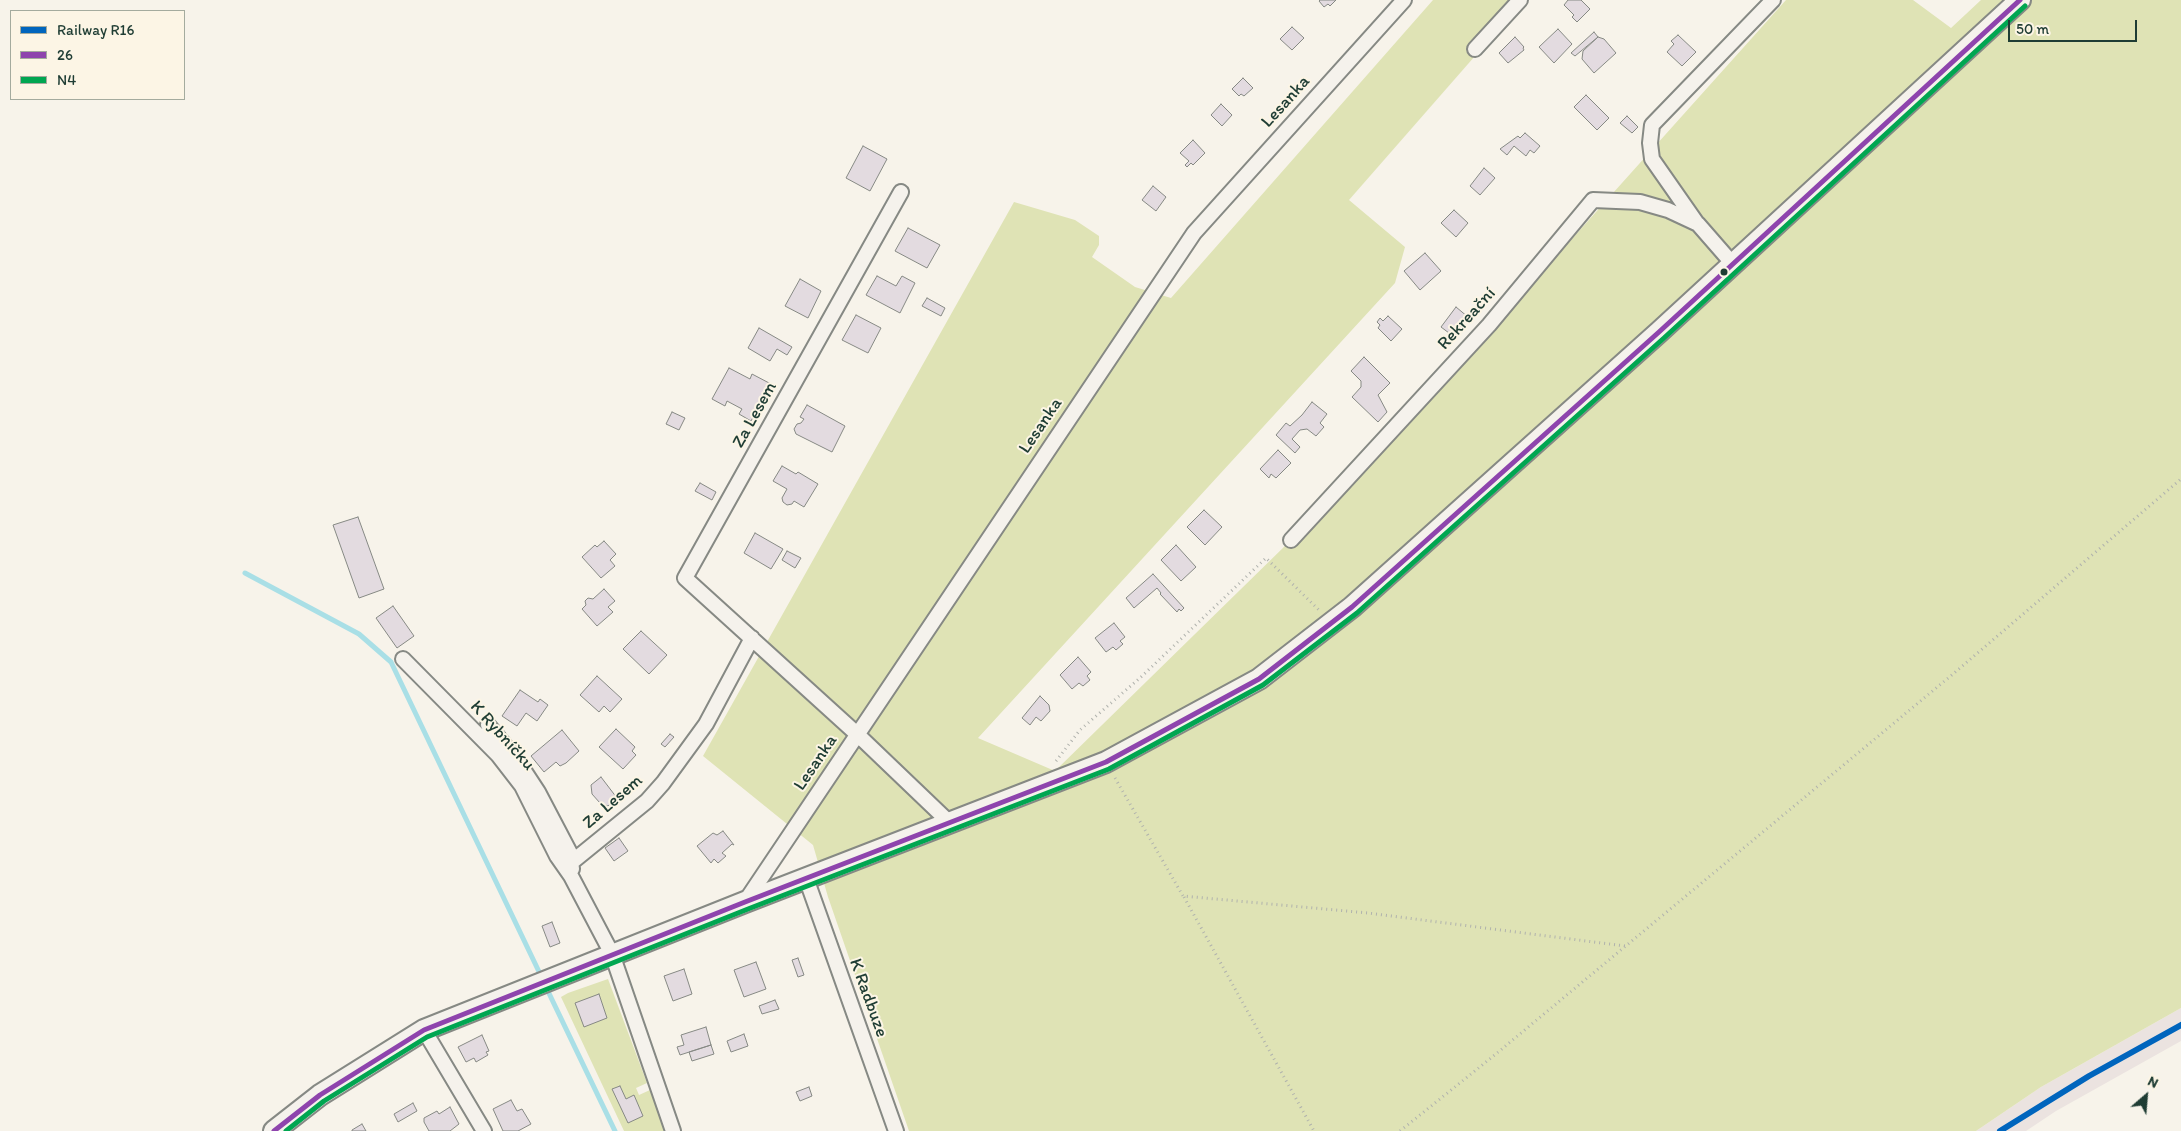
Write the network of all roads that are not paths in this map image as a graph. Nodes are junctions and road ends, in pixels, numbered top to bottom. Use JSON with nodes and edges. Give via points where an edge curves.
{"nodes":[{"id":1,"x":1404,"y":0,"type":"edge"},
{"id":2,"x":1520,"y":0,"type":"edge"},
{"id":3,"x":1773,"y":0,"type":"edge"},
{"id":4,"x":2020,"y":0,"type":"edge"},
{"id":5,"x":1475,"y":49,"type":"dead end"},
{"id":6,"x":901,"y":192,"type":"dead end"},
{"id":7,"x":1698,"y":224,"type":"junction"},
{"id":8,"x":1732,"y":263,"type":"junction"},
{"id":9,"x":1291,"y":540,"type":"dead end"},
{"id":10,"x":752,"y":638,"type":"junction"},
{"id":11,"x":403,"y":659,"type":"dead end"},
{"id":12,"x":488,"y":724,"type":"dead end"},
{"id":13,"x":858,"y":735,"type":"junction"},
{"id":14,"x":951,"y":824,"type":"junction"},
{"id":15,"x":572,"y":869,"type":"junction"},
{"id":16,"x":806,"y":878,"type":"junction"},
{"id":17,"x":745,"y":902,"type":"junction"},
{"id":18,"x":612,"y":954,"type":"junction"},
{"id":19,"x":424,"y":1030,"type":"junction"},
{"id":20,"x":274,"y":1131,"type":"edge"},
{"id":21,"x":484,"y":1131,"type":"edge"},
{"id":22,"x":673,"y":1131,"type":"edge"},
{"id":23,"x":896,"y":1131,"type":"edge"}],
"edges":[{"from":1,"to":13,"type":"street","name":"Lesanka","via":[[1194,233]]},
{"from":2,"to":5,"type":"street"},
{"from":3,"to":7,"type":"street","name":"Rekreační","via":[[1652,125],[1652,159]]},
{"from":4,"to":8,"type":"street"},
{"from":6,"to":10,"type":"street","name":"Za Lesem","via":[[685,578]]},
{"from":7,"to":8,"type":"street","name":"Rekreační"},
{"from":7,"to":9,"type":"street","name":"Rekreační","via":[[1640,202],[1592,200],[1489,325]]},
{"from":8,"to":14,"type":"street","via":[[1652,339],[1352,607],[1259,679],[1106,762]]},
{"from":10,"to":13,"type":"street","name":"Za Lesem"},
{"from":10,"to":15,"type":"street","name":"Za Lesem","via":[[706,724],[662,783],[647,801]]},
{"from":11,"to":15,"type":"street","name":"K Rybníčku","via":[[498,755],[522,786],[557,856]]},
{"from":12,"to":15,"type":"street","name":"K Rybníčku","via":[[518,760],[538,792],[570,853]]},
{"from":13,"to":14,"type":"street","name":"Za Lesem"},
{"from":13,"to":17,"type":"street","name":"Lesanka"},
{"from":14,"to":16,"type":"street"},
{"from":15,"to":18,"type":"street","name":"K Rybníčku"},
{"from":16,"to":17,"type":"street"},
{"from":16,"to":23,"type":"street","name":"K Radbuze"},
{"from":17,"to":18,"type":"street"},
{"from":18,"to":19,"type":"street"},
{"from":18,"to":22,"type":"street","name":"K Rybníčku"},
{"from":19,"to":20,"type":"street","via":[[320,1095]]},
{"from":19,"to":21,"type":"street"}]}
